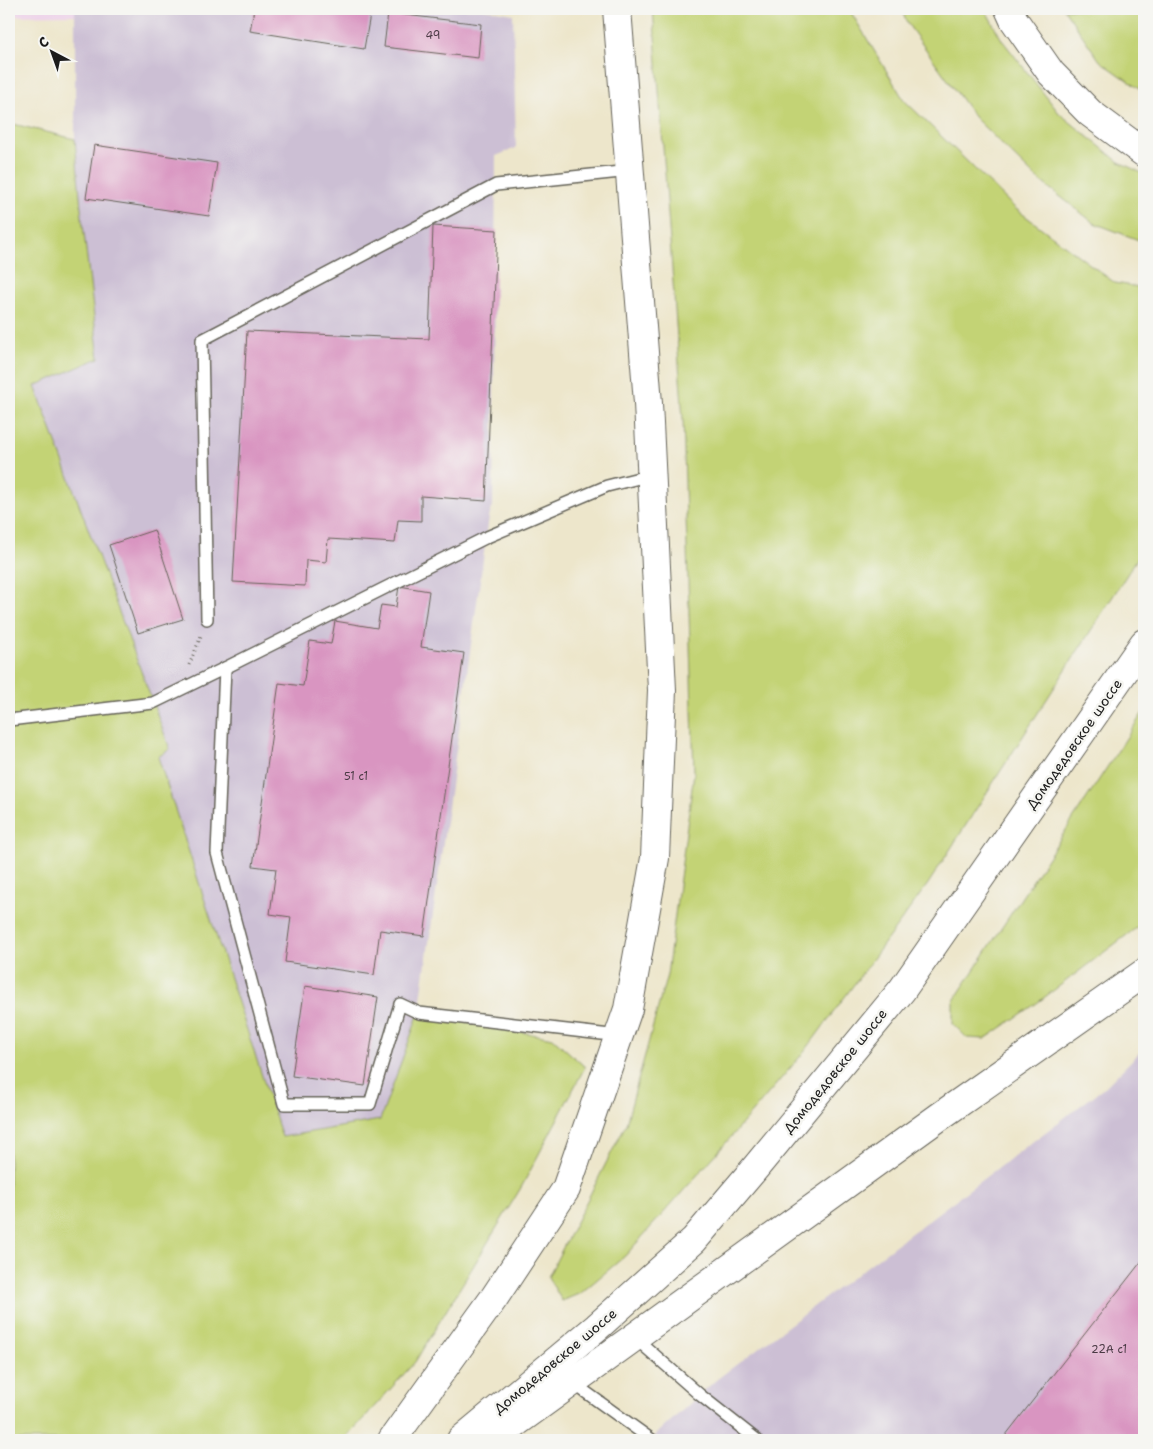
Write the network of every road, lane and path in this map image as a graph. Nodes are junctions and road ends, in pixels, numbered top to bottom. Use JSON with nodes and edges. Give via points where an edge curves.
{"nodes":[{"id":1,"x":617,"y":9,"type":"edge"},
{"id":2,"x":1009,"y":9,"type":"edge"},
{"id":3,"x":1144,"y":152,"type":"edge"},
{"id":4,"x":630,"y":171,"type":"junction"},
{"id":5,"x":651,"y":475,"type":"junction"},
{"id":6,"x":207,"y":619,"type":"joint"},
{"id":7,"x":1144,"y":643,"type":"edge"},
{"id":8,"x":225,"y":668,"type":"junction"},
{"id":9,"x":9,"y":720,"type":"edge"},
{"id":10,"x":1144,"y":973,"type":"edge"},
{"id":11,"x":619,"y":1036,"type":"junction"},
{"id":12,"x":634,"y":1337,"type":"junction"},
{"id":13,"x":572,"y":1382,"type":"junction"},
{"id":14,"x":392,"y":1440,"type":"edge"},
{"id":15,"x":461,"y":1440,"type":"edge"},
{"id":16,"x":492,"y":1440,"type":"edge"},
{"id":17,"x":652,"y":1440,"type":"edge"},
{"id":18,"x":757,"y":1440,"type":"edge"}],
"edges":[{"from":1,"to":4,"type":"main road"},
{"from":2,"to":3,"type":"main road","via":[[1051,72],[1090,113]]},
{"from":4,"to":5,"type":"main road"},
{"from":4,"to":6,"type":"lane","via":[[496,185],[202,340]]},
{"from":5,"to":8,"type":"lane","via":[[607,486],[487,537]]},
{"from":5,"to":11,"type":"main road","via":[[662,690],[655,858],[628,1009]]},
{"from":6,"to":8,"type":"path","via":[[188,668]]},
{"from":7,"to":15,"type":"main road","name":"Домодедовское шоссе","via":[[902,990],[756,1168],[694,1240],[598,1327]]},
{"from":8,"to":9,"type":"lane","via":[[153,703]]},
{"from":8,"to":11,"type":"lane","via":[[217,853],[284,1104],[370,1104],[400,1004],[420,1013]]},
{"from":10,"to":12,"type":"main road"},
{"from":11,"to":14,"type":"main road","via":[[566,1189],[494,1298]]},
{"from":12,"to":13,"type":"main road"},
{"from":12,"to":18,"type":"lane"},
{"from":13,"to":16,"type":"main road"},
{"from":13,"to":17,"type":"lane"}]}
